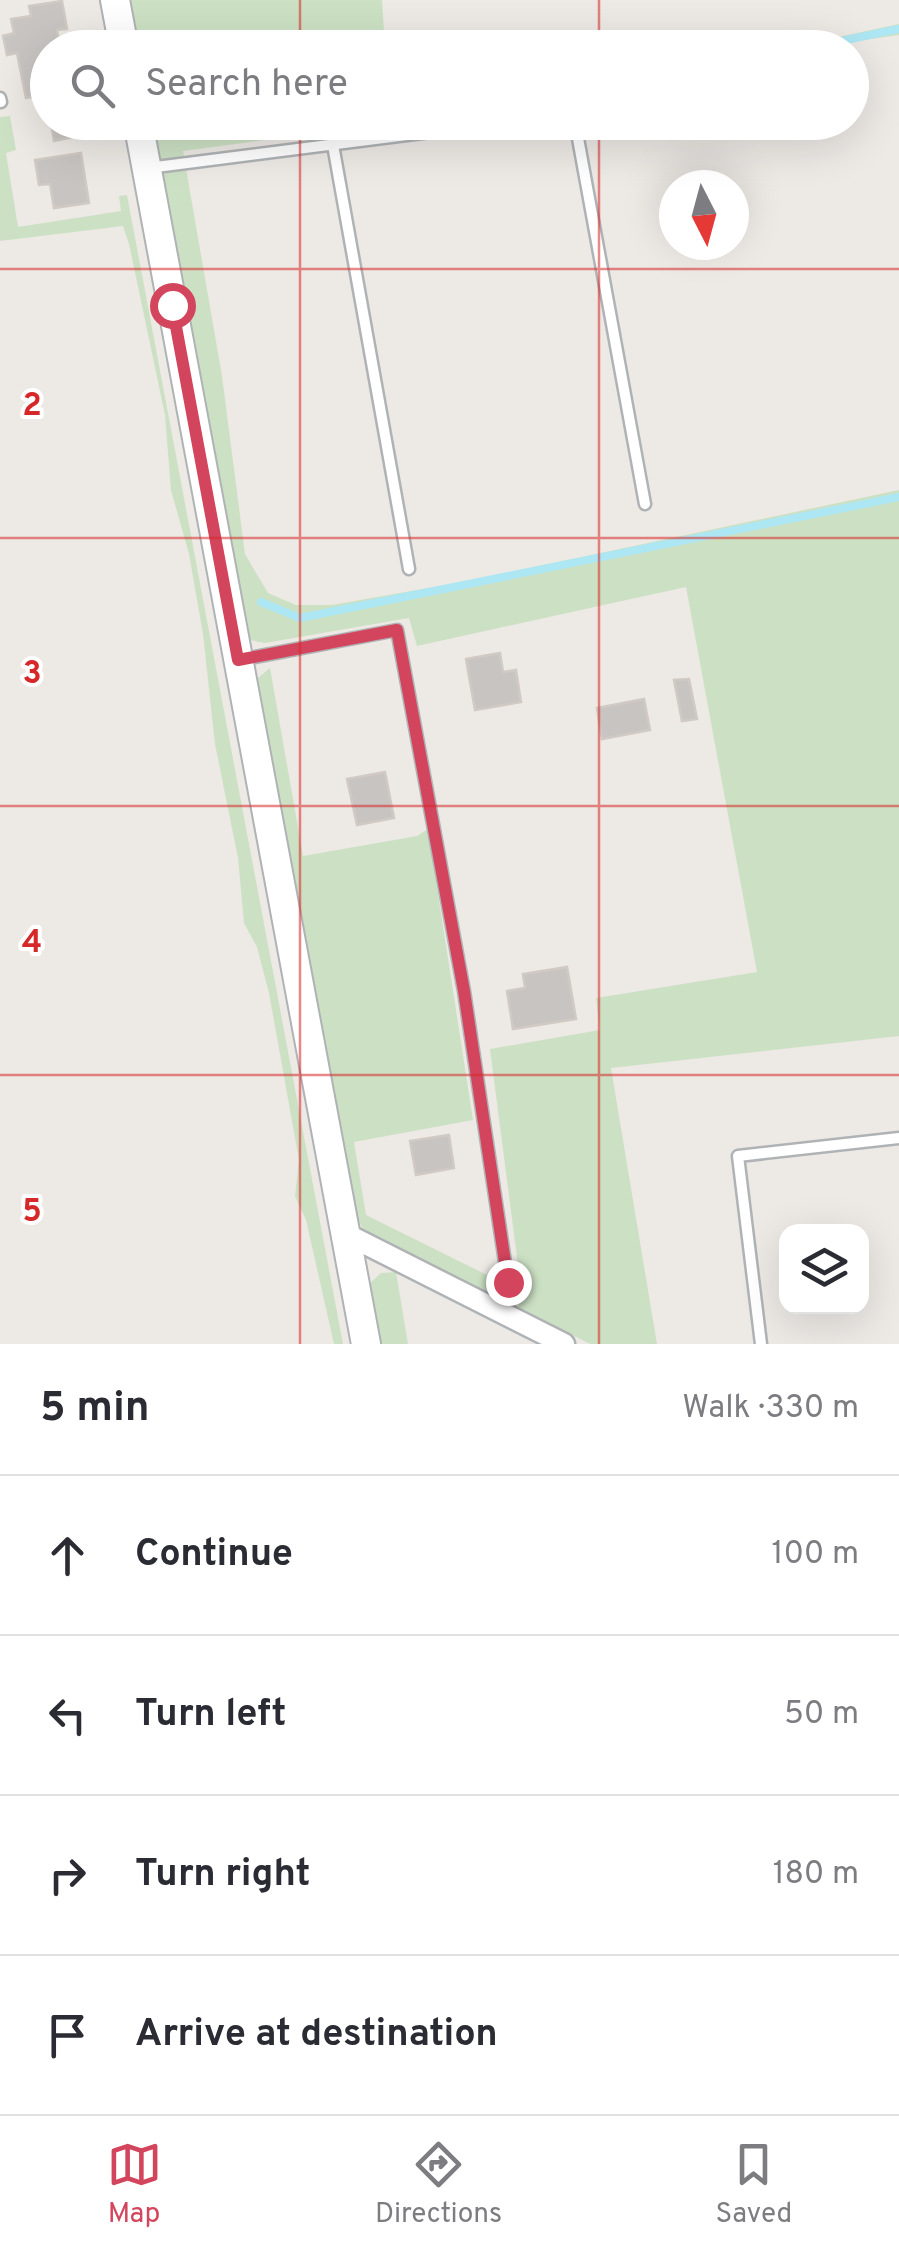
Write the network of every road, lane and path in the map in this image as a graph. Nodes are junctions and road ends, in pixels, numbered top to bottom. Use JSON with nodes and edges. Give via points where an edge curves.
{"nodes":[{"id":1,"x":115,"y":0,"type":"edge"},
{"id":2,"x":121,"y":30,"type":"edge"},
{"id":3,"x":142,"y":140,"type":"edge"},
{"id":4,"x":371,"y":140,"type":"edge"},
{"id":5,"x":578,"y":140,"type":"edge"},
{"id":6,"x":333,"y":145,"type":"junction"},
{"id":7,"x":147,"y":168,"type":"junction"},
{"id":8,"x":645,"y":504,"type":"dead end"},
{"id":9,"x":408,"y":569,"type":"dead end"},
{"id":10,"x":238,"y":660,"type":"junction"},
{"id":11,"x":899,"y":1138,"type":"edge"},
{"id":12,"x":346,"y":1234,"type":"junction"},
{"id":13,"x":495,"y":1308,"type":"junction"},
{"id":14,"x":366,"y":1344,"type":"edge"},
{"id":15,"x":564,"y":1344,"type":"edge"},
{"id":16,"x":761,"y":1344,"type":"edge"}],
"edges":[{"from":1,"to":2,"type":"street"},
{"from":3,"to":7,"type":"street"},
{"from":4,"to":6,"type":"lane"},
{"from":5,"to":8,"type":"lane"},
{"from":6,"to":7,"type":"lane"},
{"from":6,"to":9,"type":"lane"},
{"from":7,"to":10,"type":"street"},
{"from":10,"to":12,"type":"street"},
{"from":10,"to":13,"type":"lane","via":[[397,630],[464,991],[508,1282]]},
{"from":11,"to":16,"type":"lane","via":[[738,1156]]},
{"from":12,"to":13,"type":"street"},
{"from":12,"to":14,"type":"street"},
{"from":13,"to":15,"type":"street"}]}
